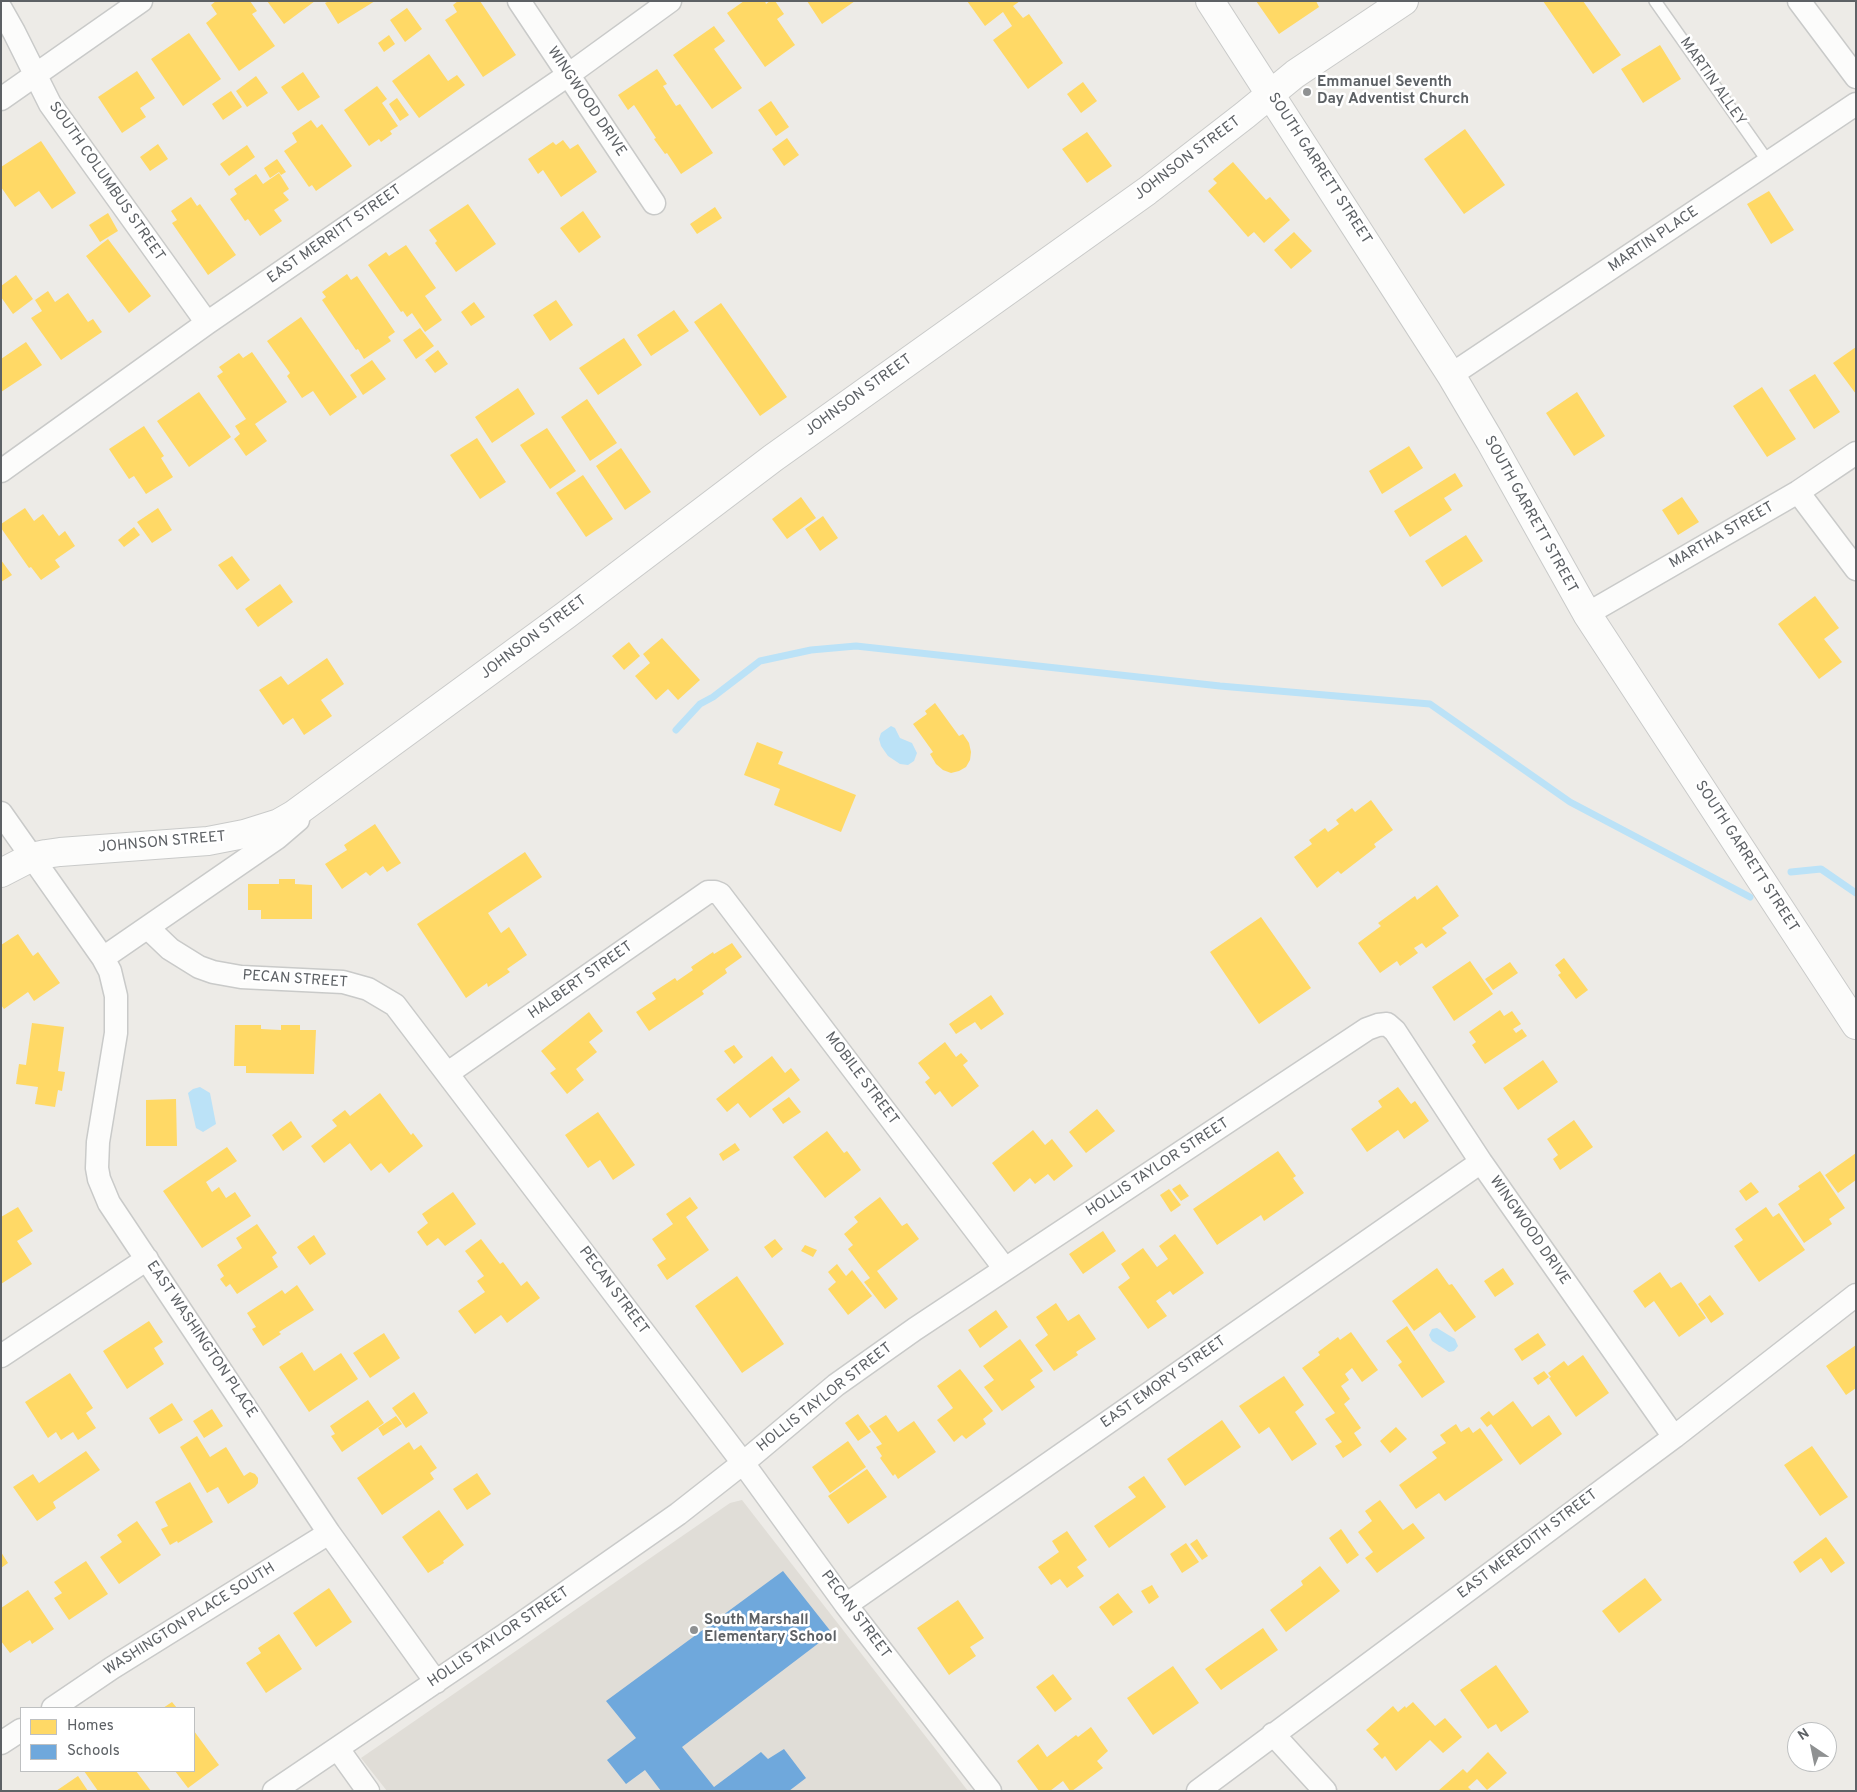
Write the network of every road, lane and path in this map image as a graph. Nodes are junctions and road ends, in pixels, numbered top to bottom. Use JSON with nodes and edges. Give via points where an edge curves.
{"nodes":[{"id":1,"x":141,"y":1,"type":"edge"},
{"id":2,"x":519,"y":1,"type":"edge"},
{"id":3,"x":670,"y":1,"type":"edge"},
{"id":4,"x":1210,"y":1,"type":"edge"},
{"id":5,"x":1404,"y":1,"type":"edge"},
{"id":6,"x":1655,"y":1,"type":"edge"},
{"id":7,"x":1799,"y":1,"type":"edge"},
{"id":8,"x":1,"y":9,"type":"edge"},
{"id":9,"x":36,"y":74,"type":"junction"},
{"id":10,"x":568,"y":75,"type":"junction"},
{"id":11,"x":1856,"y":77,"type":"edge"},
{"id":12,"x":1271,"y":94,"type":"junction"},
{"id":13,"x":1,"y":99,"type":"edge"},
{"id":14,"x":1856,"y":104,"type":"edge"},
{"id":15,"x":1769,"y":163,"type":"junction"},
{"id":16,"x":654,"y":203,"type":"dead end"},
{"id":17,"x":207,"y":323,"type":"junction"},
{"id":18,"x":1451,"y":375,"type":"junction"},
{"id":19,"x":1856,"y":453,"type":"edge"},
{"id":20,"x":1,"y":471,"type":"edge"},
{"id":21,"x":1798,"y":492,"type":"junction"},
{"id":22,"x":1856,"y":569,"type":"edge"},
{"id":23,"x":1587,"y":614,"type":"junction"},
{"id":24,"x":319,"y":798,"type":"junction"},
{"id":25,"x":1,"y":813,"type":"edge"},
{"id":26,"x":32,"y":857,"type":"junction"},
{"id":27,"x":1,"y":873,"type":"edge"},
{"id":28,"x":715,"y":892,"type":"joint"},
{"id":29,"x":148,"y":928,"type":"junction"},
{"id":30,"x":103,"y":958,"type":"junction"},
{"id":31,"x":1387,"y":1024,"type":"joint"},
{"id":32,"x":1856,"y":1025,"type":"edge"},
{"id":33,"x":448,"y":1074,"type":"junction"},
{"id":34,"x":1481,"y":1162,"type":"junction"},
{"id":35,"x":147,"y":1259,"type":"junction"},
{"id":36,"x":1004,"y":1269,"type":"junction"},
{"id":37,"x":1856,"y":1295,"type":"edge"},
{"id":38,"x":1,"y":1356,"type":"edge"},
{"id":39,"x":1674,"y":1437,"type":"junction"},
{"id":40,"x":743,"y":1463,"type":"junction"},
{"id":41,"x":329,"y":1533,"type":"junction"},
{"id":42,"x":846,"y":1604,"type":"junction"},
{"id":43,"x":436,"y":1682,"type":"junction"},
{"id":44,"x":54,"y":1707,"type":"edge"},
{"id":45,"x":20,"y":1731,"type":"edge"},
{"id":46,"x":1273,"y":1734,"type":"junction"},
{"id":47,"x":1,"y":1743,"type":"edge"},
{"id":48,"x":338,"y":1749,"type":"junction"},
{"id":49,"x":274,"y":1791,"type":"edge"},
{"id":50,"x":368,"y":1791,"type":"edge"},
{"id":51,"x":990,"y":1791,"type":"edge"},
{"id":52,"x":1198,"y":1791,"type":"edge"},
{"id":53,"x":1325,"y":1791,"type":"edge"}],
"edges":[{"from":1,"to":9,"type":"street"},
{"from":2,"to":10,"type":"street","name":"WINGWOOD DRIVE"},
{"from":3,"to":10,"type":"street","name":"EAST MERRITT STREET"},
{"from":4,"to":12,"type":"street","name":"SOUTH GARRETT STREET"},
{"from":5,"to":12,"type":"street","name":"JOHNSON STREET","via":[[1295,74]]},
{"from":6,"to":15,"type":"lane","name":"MARTIN ALLEY"},
{"from":7,"to":11,"type":"street"},
{"from":8,"to":9,"type":"street","name":"SOUTH COLUMBUS STREET"},
{"from":9,"to":13,"type":"street"},
{"from":9,"to":17,"type":"street","name":"SOUTH COLUMBUS STREET","via":[[50,104]]},
{"from":10,"to":16,"type":"street","name":"WINGWOOD DRIVE"},
{"from":10,"to":17,"type":"street","name":"EAST MERRITT STREET"},
{"from":12,"to":18,"type":"street","name":"SOUTH GARRETT STREET"},
{"from":12,"to":24,"type":"street","name":"JOHNSON STREET","via":[[1147,191],[732,488]]},
{"from":14,"to":15,"type":"street","name":"MARTIN PLACE"},
{"from":15,"to":18,"type":"street","name":"MARTIN PLACE"},
{"from":17,"to":20,"type":"street","name":"EAST MERRITT STREET"},
{"from":18,"to":23,"type":"street","name":"SOUTH GARRETT STREET"},
{"from":19,"to":21,"type":"street","name":"MARTHA STREET"},
{"from":21,"to":22,"type":"street"},
{"from":21,"to":23,"type":"street","name":"MARTHA STREET"},
{"from":23,"to":32,"type":"street","name":"SOUTH GARRETT STREET"},
{"from":24,"to":26,"type":"street","name":"JOHNSON STREET","via":[[279,823],[228,838]]},
{"from":24,"to":29,"type":"street","name":"JOHNSON STREET","via":[[277,838]]},
{"from":25,"to":26,"type":"street","name":"EAST WASHINGTON PLACE"},
{"from":26,"to":27,"type":"street","name":"JOHNSON STREET"},
{"from":26,"to":30,"type":"street","name":"EAST WASHINGTON PLACE"},
{"from":28,"to":33,"type":"street","name":"HALBERT STREET","via":[[708,892]]},
{"from":28,"to":36,"type":"street","name":"MOBILE STREET","via":[[720,894]]},
{"from":29,"to":30,"type":"street","name":"JOHNSON STREET"},
{"from":29,"to":33,"type":"street","name":"PECAN STREET","via":[[170,949],[213,972],[241,977],[336,981],[356,984],[383,996],[395,1005]]},
{"from":30,"to":35,"type":"street","name":"EAST WASHINGTON PLACE","via":[[116,996],[116,1033],[98,1142],[97,1168],[109,1203]]},
{"from":31,"to":34,"type":"street","name":"WINGWOOD DRIVE","via":[[1395,1031]]},
{"from":31,"to":36,"type":"street","name":"HOLLIS TAYLOR STREET","via":[[1367,1029]]},
{"from":33,"to":40,"type":"street","name":"PECAN STREET"},
{"from":34,"to":39,"type":"street","name":"WINGWOOD DRIVE"},
{"from":34,"to":42,"type":"street","name":"EAST EMORY STREET"},
{"from":35,"to":38,"type":"street"},
{"from":35,"to":41,"type":"street","name":"EAST WASHINGTON PLACE"},
{"from":36,"to":40,"type":"street","name":"HOLLIS TAYLOR STREET","via":[[836,1385]]},
{"from":37,"to":39,"type":"street","name":"EAST MEREDITH STREET"},
{"from":39,"to":46,"type":"street","name":"EAST MEREDITH STREET"},
{"from":40,"to":42,"type":"street","name":"PECAN STREET"},
{"from":40,"to":43,"type":"street","name":"HOLLIS TAYLOR STREET","via":[[678,1514]]},
{"from":41,"to":43,"type":"street","name":"EAST WASHINGTON PLACE"},
{"from":41,"to":44,"type":"street","name":"WASHINGTON PLACE SOUTH"},
{"from":42,"to":51,"type":"street","name":"PECAN STREET"},
{"from":43,"to":48,"type":"street","name":"HOLLIS TAYLOR STREET"},
{"from":45,"to":47,"type":"street"},
{"from":46,"to":52,"type":"street","name":"EAST MEREDITH STREET"},
{"from":46,"to":53,"type":"street"},
{"from":48,"to":49,"type":"street","name":"HOLLIS TAYLOR STREET"},
{"from":48,"to":50,"type":"street"}]}
